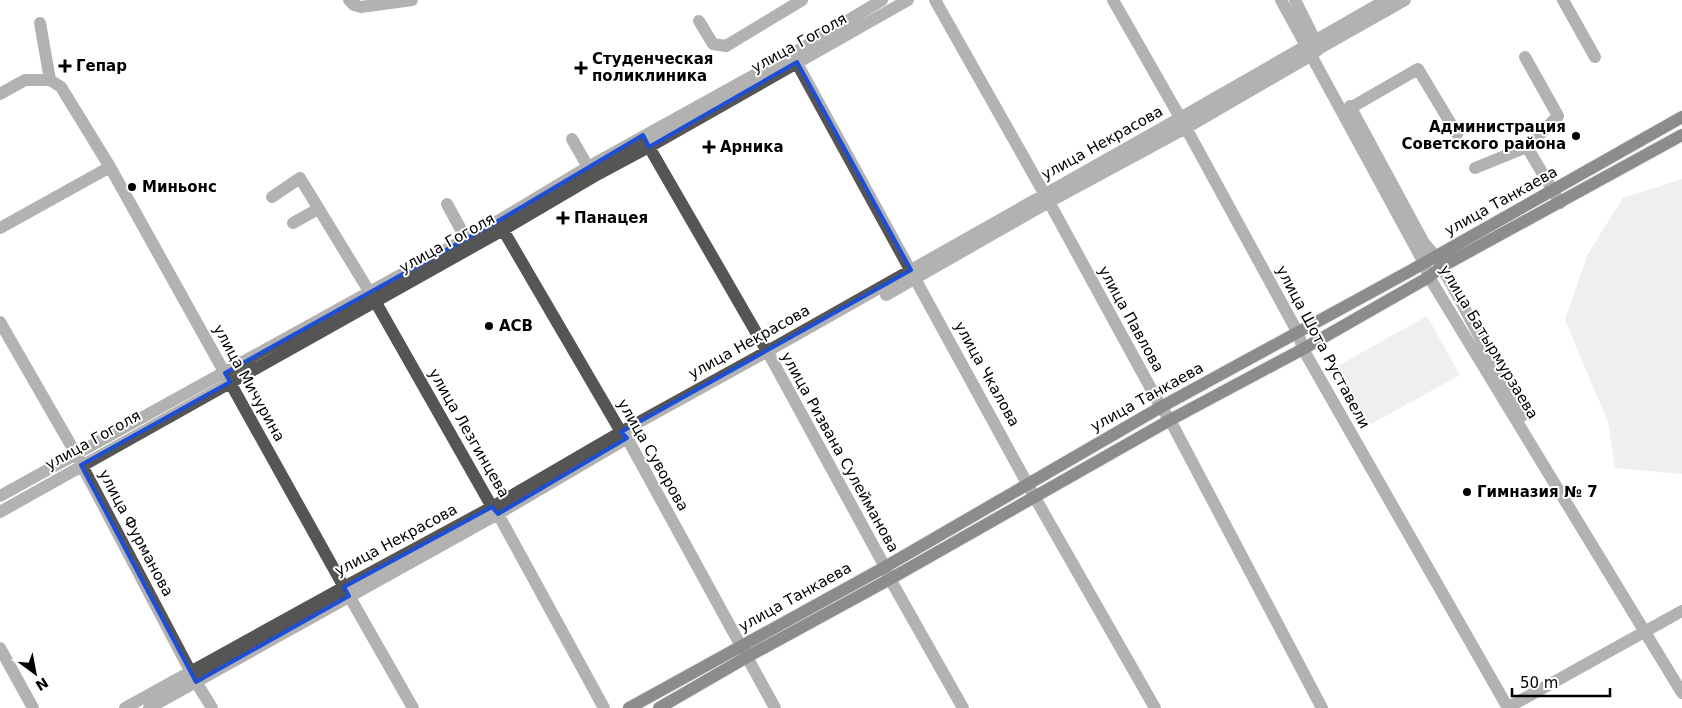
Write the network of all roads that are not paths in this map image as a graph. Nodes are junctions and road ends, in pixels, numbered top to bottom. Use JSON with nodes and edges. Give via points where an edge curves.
{"nodes":[{"id":1,"x":349,"y":0,"type":"edge"},
{"id":2,"x":412,"y":0,"type":"edge"},
{"id":3,"x":802,"y":0,"type":"edge"},
{"id":4,"x":882,"y":0,"type":"edge"},
{"id":5,"x":908,"y":0,"type":"edge"},
{"id":6,"x":935,"y":0,"type":"edge"},
{"id":7,"x":1113,"y":0,"type":"edge"},
{"id":8,"x":1282,"y":0,"type":"edge"},
{"id":9,"x":1294,"y":0,"type":"edge"},
{"id":10,"x":1386,"y":0,"type":"edge"},
{"id":11,"x":1405,"y":0,"type":"edge"},
{"id":12,"x":1563,"y":0,"type":"edge"},
{"id":13,"x":699,"y":21,"type":"dead end"},
{"id":14,"x":40,"y":23,"type":"dead end"},
{"id":15,"x":1313,"y":47,"type":"junction"},
{"id":16,"x":1525,"y":57,"type":"dead end"},
{"id":17,"x":1595,"y":57,"type":"dead end"},
{"id":18,"x":795,"y":58,"type":"junction"},
{"id":19,"x":50,"y":80,"type":"junction"},
{"id":20,"x":0,"y":94,"type":"edge"},
{"id":21,"x":1347,"y":110,"type":"junction"},
{"id":22,"x":1682,"y":117,"type":"edge"},
{"id":23,"x":1183,"y":123,"type":"junction"},
{"id":24,"x":1456,"y":134,"type":"dead end"},
{"id":25,"x":1682,"y":135,"type":"edge"},
{"id":26,"x":572,"y":139,"type":"dead end"},
{"id":27,"x":646,"y":141,"type":"junction"},
{"id":28,"x":1526,"y":147,"type":"junction"},
{"id":29,"x":110,"y":167,"type":"junction"},
{"id":30,"x":1475,"y":168,"type":"dead end"},
{"id":31,"x":590,"y":172,"type":"junction"},
{"id":32,"x":1554,"y":190,"type":"junction"},
{"id":33,"x":272,"y":197,"type":"dead end"},
{"id":34,"x":1046,"y":198,"type":"junction"},
{"id":35,"x":1560,"y":203,"type":"junction"},
{"id":36,"x":447,"y":204,"type":"dead end"},
{"id":37,"x":318,"y":209,"type":"junction"},
{"id":38,"x":293,"y":223,"type":"dead end"},
{"id":39,"x":501,"y":226,"type":"junction"},
{"id":40,"x":0,"y":228,"type":"edge"},
{"id":41,"x":468,"y":243,"type":"junction"},
{"id":42,"x":1433,"y":262,"type":"junction"},
{"id":43,"x":914,"y":274,"type":"junction"},
{"id":44,"x":1429,"y":277,"type":"junction"},
{"id":45,"x":372,"y":297,"type":"junction"},
{"id":46,"x":0,"y":322,"type":"edge"},
{"id":47,"x":1298,"y":333,"type":"junction"},
{"id":48,"x":1303,"y":350,"type":"junction"},
{"id":49,"x":768,"y":355,"type":"junction"},
{"id":50,"x":227,"y":378,"type":"junction"},
{"id":51,"x":1161,"y":407,"type":"junction"},
{"id":52,"x":1170,"y":420,"type":"junction"},
{"id":53,"x":624,"y":435,"type":"junction"},
{"id":54,"x":78,"y":460,"type":"junction"},
{"id":55,"x":1028,"y":483,"type":"junction"},
{"id":56,"x":0,"y":496,"type":"edge"},
{"id":57,"x":1034,"y":496,"type":"junction"},
{"id":58,"x":495,"y":510,"type":"junction"},
{"id":59,"x":0,"y":512,"type":"edge"},
{"id":60,"x":885,"y":566,"type":"junction"},
{"id":61,"x":890,"y":579,"type":"junction"},
{"id":62,"x":346,"y":591,"type":"junction"},
{"id":63,"x":1682,"y":611,"type":"edge"},
{"id":64,"x":1645,"y":632,"type":"junction"},
{"id":65,"x":0,"y":648,"type":"edge"},
{"id":66,"x":744,"y":651,"type":"junction"},
{"id":67,"x":194,"y":676,"type":"junction"},
{"id":68,"x":1682,"y":692,"type":"edge"},
{"id":69,"x":34,"y":708,"type":"edge"},
{"id":70,"x":125,"y":708,"type":"edge"},
{"id":71,"x":149,"y":708,"type":"edge"},
{"id":72,"x":212,"y":708,"type":"edge"},
{"id":73,"x":413,"y":708,"type":"edge"},
{"id":74,"x":604,"y":708,"type":"edge"},
{"id":75,"x":629,"y":708,"type":"edge"},
{"id":76,"x":659,"y":708,"type":"edge"},
{"id":77,"x":775,"y":708,"type":"edge"},
{"id":78,"x":963,"y":708,"type":"edge"},
{"id":79,"x":1155,"y":708,"type":"edge"},
{"id":80,"x":1322,"y":708,"type":"edge"},
{"id":81,"x":1507,"y":708,"type":"edge"}],
"edges":[{"from":1,"to":2,"type":"street","via":[[362,7]]},
{"from":3,"to":13,"type":"street","via":[[726,46],[713,44]]},
{"from":4,"to":18,"type":"street","name":"улица Гоголя"},
{"from":5,"to":18,"type":"street","name":"улица Гоголя"},
{"from":6,"to":34,"type":"street","name":"улица Павлова"},
{"from":7,"to":23,"type":"street","name":"улица Шота Руставели"},
{"from":8,"to":15,"type":"street","name":"улица Батырмурзаева"},
{"from":9,"to":15,"type":"street","name":"улица Батырмурзаева"},
{"from":10,"to":15,"type":"street","name":"улица Некрасова"},
{"from":11,"to":15,"type":"street","name":"улица Некрасова"},
{"from":12,"to":17,"type":"street"},
{"from":14,"to":19,"type":"street"},
{"from":15,"to":21,"type":"street","name":"улица Батырмурзаева"},
{"from":15,"to":23,"type":"street","name":"улица Некрасова"},
{"from":16,"to":28,"type":"street","via":[[1558,116]]},
{"from":18,"to":27,"type":"street","name":"улица Гоголя"},
{"from":18,"to":43,"type":"street","name":"улица Чкалова"},
{"from":19,"to":20,"type":"street","via":[[25,80]]},
{"from":19,"to":29,"type":"street","name":"улица Мичурина","via":[[60,86]]},
{"from":21,"to":24,"type":"street","via":[[1418,68]]},
{"from":21,"to":42,"type":"street","name":"улица Батырмурзаева"},
{"from":22,"to":32,"type":"main road","name":"улица Танкаева"},
{"from":23,"to":34,"type":"street","name":"улица Некрасова"},
{"from":23,"to":47,"type":"street","name":"улица Шота Руставели"},
{"from":25,"to":35,"type":"main road","name":"улица Танкаева"},
{"from":26,"to":31,"type":"street"},
{"from":27,"to":31,"type":"street","name":"улица Гоголя"},
{"from":27,"to":49,"type":"street","name":"улица Ризвана Сулейманова"},
{"from":28,"to":30,"type":"street"},
{"from":28,"to":32,"type":"street"},
{"from":29,"to":40,"type":"street"},
{"from":29,"to":50,"type":"street","name":"улица Мичурина"},
{"from":31,"to":39,"type":"street","name":"улица Гоголя"},
{"from":32,"to":35,"type":"street"},
{"from":32,"to":42,"type":"main road","name":"улица Танкаева"},
{"from":33,"to":37,"type":"street","name":"улица Лезгинцева","via":[[300,178]]},
{"from":34,"to":43,"type":"street","name":"улица Некрасова"},
{"from":34,"to":51,"type":"street","name":"улица Павлова"},
{"from":35,"to":42,"type":"main road","name":"улица Танкаева"},
{"from":36,"to":41,"type":"street"},
{"from":37,"to":38,"type":"street"},
{"from":37,"to":45,"type":"street","name":"улица Лезгинцева"},
{"from":39,"to":41,"type":"street","name":"улица Гоголя"},
{"from":39,"to":53,"type":"street","name":"улица Суворова"},
{"from":41,"to":45,"type":"street","name":"улица Гоголя"},
{"from":42,"to":44,"type":"street","name":"улица Батырмурзаева"},
{"from":42,"to":47,"type":"main road","name":"улица Танкаева"},
{"from":42,"to":64,"type":"street","name":"улица Батырмурзаева"},
{"from":43,"to":49,"type":"street","name":"улица Некрасова"},
{"from":43,"to":55,"type":"street","name":"улица Чкалова"},
{"from":44,"to":48,"type":"main road","name":"улица Танкаева"},
{"from":44,"to":64,"type":"street","name":"улица Батырмурзаева"},
{"from":45,"to":50,"type":"street","name":"улица Гоголя"},
{"from":45,"to":58,"type":"street","name":"улица Лезгинцева"},
{"from":46,"to":54,"type":"street","name":"улица Фурманова"},
{"from":47,"to":48,"type":"street","name":"улица Шота Руставели"},
{"from":47,"to":51,"type":"main road","name":"улица Танкаева"},
{"from":48,"to":52,"type":"main road","name":"улица Танкаева"},
{"from":48,"to":81,"type":"street","name":"улица Шота Руставели"},
{"from":49,"to":53,"type":"street","name":"улица Некрасова"},
{"from":49,"to":60,"type":"street","name":"улица Ризвана Сулейманова"},
{"from":50,"to":54,"type":"street","name":"улица Гоголя"},
{"from":50,"to":62,"type":"street","name":"улица Мичурина"},
{"from":51,"to":52,"type":"street","name":"улица Павлова"},
{"from":51,"to":55,"type":"main road","name":"улица Танкаева"},
{"from":52,"to":57,"type":"main road","name":"улица Танкаева"},
{"from":52,"to":80,"type":"street","name":"улица Павлова"},
{"from":53,"to":58,"type":"street","name":"улица Некрасова"},
{"from":53,"to":66,"type":"street","name":"улица Суворова"},
{"from":54,"to":56,"type":"street","name":"улица Гоголя"},
{"from":54,"to":59,"type":"street","name":"улица Гоголя"},
{"from":54,"to":67,"type":"street","name":"улица Фурманова"},
{"from":55,"to":57,"type":"street","name":"улица Чкалова"},
{"from":55,"to":60,"type":"main road","name":"улица Танкаева"},
{"from":57,"to":61,"type":"main road","name":"улица Танкаева"},
{"from":57,"to":79,"type":"street","name":"улица Чкалова"},
{"from":58,"to":62,"type":"street","name":"улица Некрасова"},
{"from":58,"to":74,"type":"street","name":"улица Лезгинцева"},
{"from":60,"to":61,"type":"street","name":"улица Ризвана Сулейманова"},
{"from":60,"to":66,"type":"main road","name":"улица Танкаева"},
{"from":61,"to":66,"type":"main road","name":"улица Танкаева"},
{"from":61,"to":78,"type":"street","name":"улица Ризвана Сулейманова"},
{"from":62,"to":67,"type":"street","name":"улица Некрасова"},
{"from":62,"to":73,"type":"street","name":"улица Мичурина"},
{"from":63,"to":64,"type":"street"},
{"from":64,"to":68,"type":"street","name":"улица Батырмурзаева"},
{"from":64,"to":81,"type":"street"},
{"from":65,"to":69,"type":"street"},
{"from":66,"to":75,"type":"main road","name":"улица Танкаева"},
{"from":66,"to":76,"type":"main road","name":"улица Танкаева"},
{"from":66,"to":77,"type":"street","name":"улица Суворова"},
{"from":67,"to":70,"type":"street","name":"улица Некрасова"},
{"from":67,"to":71,"type":"street","name":"улица Некрасова"},
{"from":67,"to":72,"type":"street","name":"улица Фурманова"}]}
